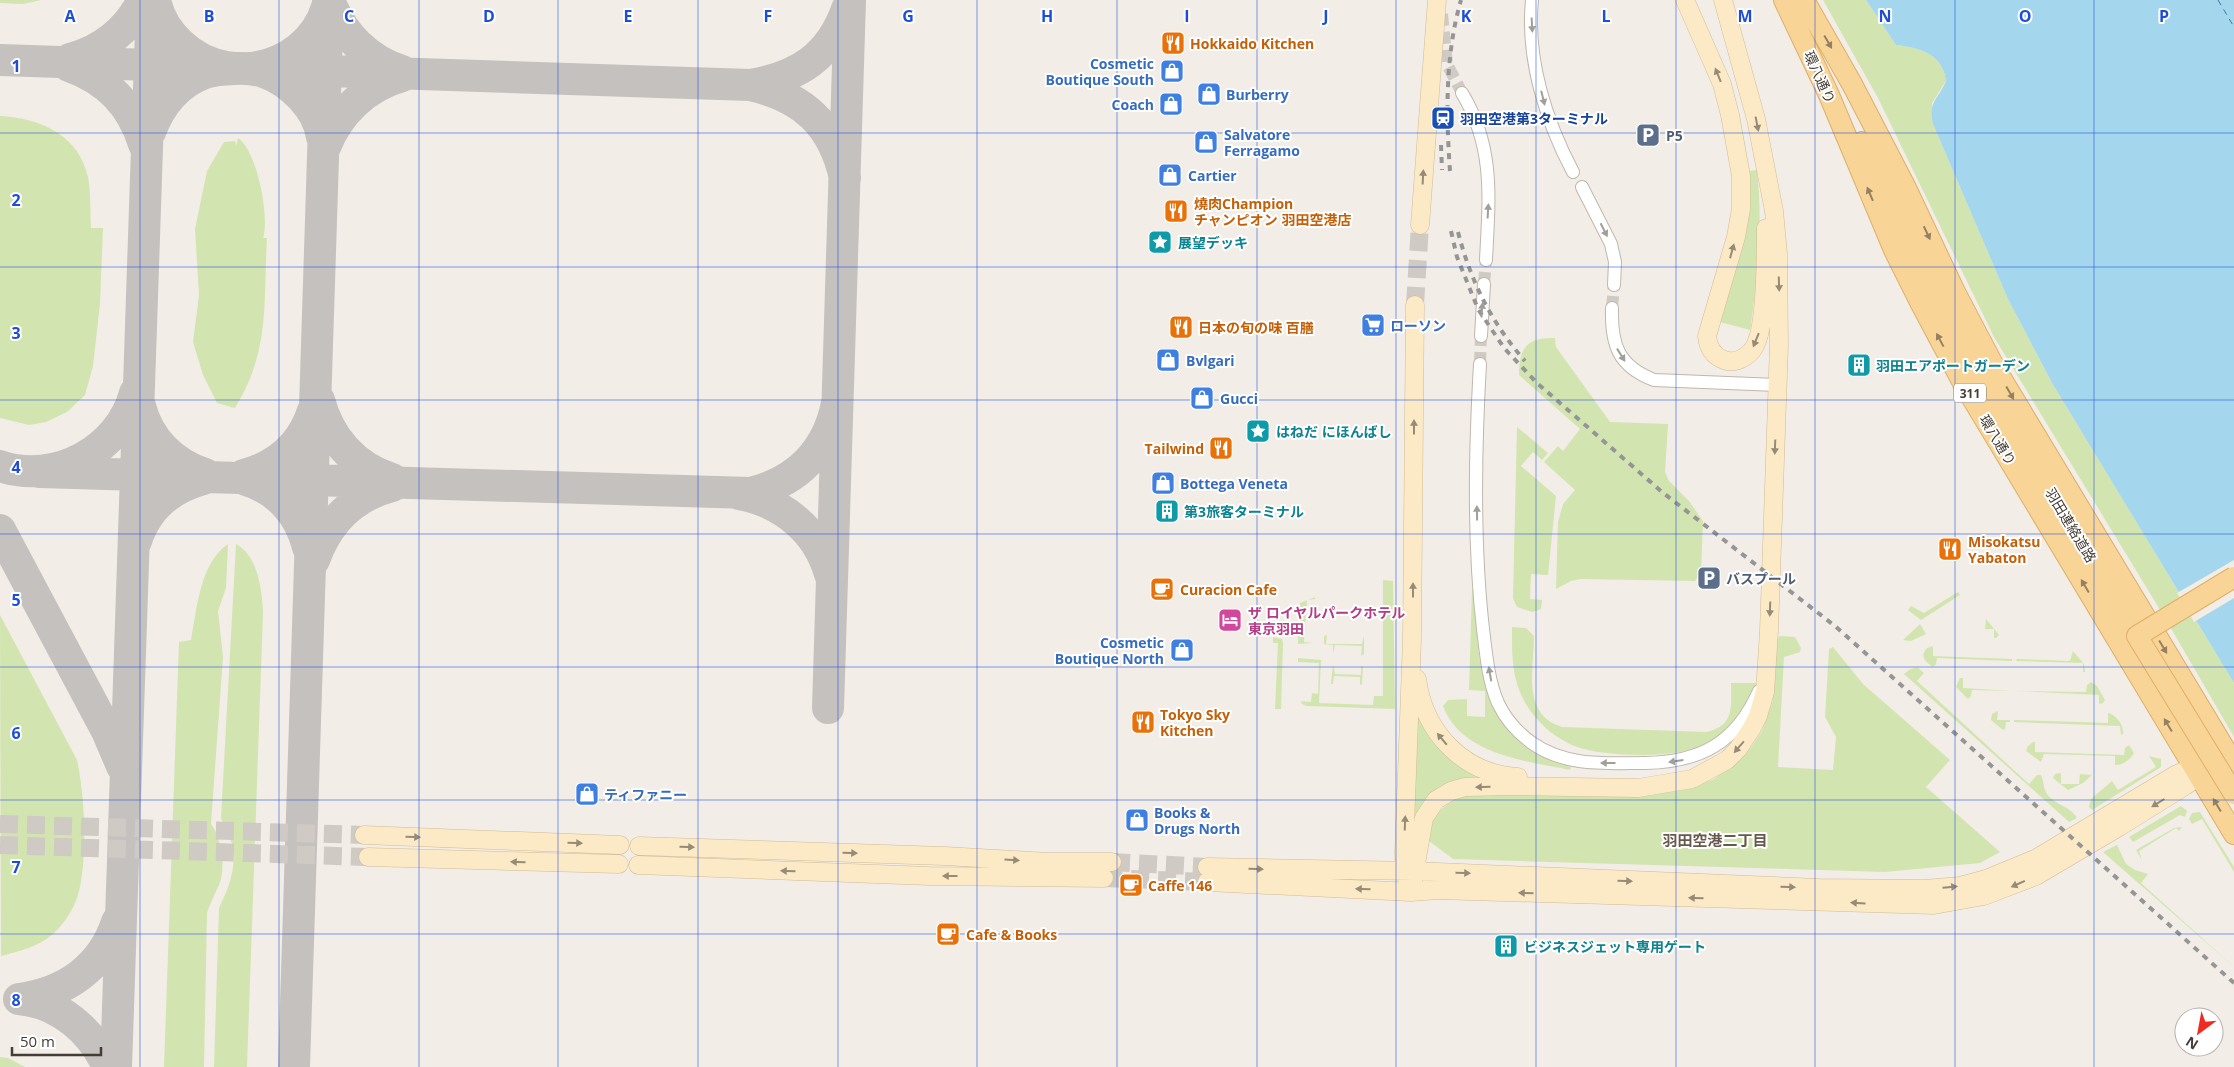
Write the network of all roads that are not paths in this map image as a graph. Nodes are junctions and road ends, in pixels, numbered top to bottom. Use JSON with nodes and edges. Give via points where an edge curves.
{"nodes":[{"id":1,"x":1532,"y":0,"type":"edge"},
{"id":2,"x":1685,"y":0,"type":"edge"},
{"id":3,"x":1723,"y":0,"type":"edge"},
{"id":4,"x":1784,"y":0,"type":"edge"},
{"id":5,"x":1804,"y":0,"type":"edge"},
{"id":6,"x":1439,"y":2,"type":"edge"},
{"id":7,"x":1806,"y":45,"type":"junction"},
{"id":8,"x":1852,"y":84,"type":"junction"},
{"id":9,"x":1462,"y":93,"type":"tunnel mouth"},
{"id":10,"x":1573,"y":172,"type":"dead end"},
{"id":11,"x":1582,"y":187,"type":"dead end"},
{"id":12,"x":1768,"y":188,"type":"junction"},
{"id":13,"x":1420,"y":225,"type":"tunnel mouth"},
{"id":14,"x":1916,"y":251,"type":"junction"},
{"id":15,"x":1486,"y":260,"type":"tunnel mouth"},
{"id":16,"x":1484,"y":284,"type":"tunnel mouth"},
{"id":17,"x":1614,"y":285,"type":"tunnel mouth"},
{"id":18,"x":1415,"y":305,"type":"tunnel mouth"},
{"id":19,"x":1612,"y":308,"type":"tunnel mouth"},
{"id":20,"x":1481,"y":336,"type":"tunnel mouth"},
{"id":21,"x":1480,"y":364,"type":"tunnel mouth"},
{"id":22,"x":1777,"y":385,"type":"junction"},
{"id":23,"x":2234,"y":577,"type":"edge"},
{"id":24,"x":2137,"y":636,"type":"junction"},
{"id":25,"x":1412,"y":639,"type":"junction"},
{"id":26,"x":1766,"y":670,"type":"junction"},
{"id":27,"x":2231,"y":759,"type":"edge"},
{"id":28,"x":2196,"y":772,"type":"junction"},
{"id":29,"x":1653,"y":784,"type":"junction"},
{"id":30,"x":2234,"y":794,"type":"edge"},
{"id":31,"x":2234,"y":834,"type":"edge"},
{"id":32,"x":364,"y":835,"type":"tunnel mouth"},
{"id":33,"x":620,"y":845,"type":"dead end"},
{"id":34,"x":639,"y":846,"type":"dead end"},
{"id":35,"x":368,"y":857,"type":"tunnel mouth"},
{"id":36,"x":619,"y":864,"type":"dead end"},
{"id":37,"x":638,"y":864,"type":"dead end"},
{"id":38,"x":1410,"y":872,"type":"junction"},
{"id":39,"x":1411,"y":892,"type":"junction"}],
"edges":[{"from":1,"to":10,"type":"street","one_way":true,"via":[[1531,26],[1539,83],[1558,142]]},
{"from":12,"to":2,"type":"street","one_way":true,"via":[[1757,342],[1743,358],[1725,361],[1711,350],[1707,336],[1736,236],[1741,208],[1741,176],[1722,84]]},
{"from":3,"to":12,"type":"street","one_way":true,"via":[[1750,97]]},
{"from":4,"to":7,"type":"main road","name":"環八通り","number":"311"},
{"from":5,"to":8,"type":"main road","name":"環八通り","number":"311","one_way":true},
{"from":13,"to":6,"type":"street","one_way":true},
{"from":7,"to":14,"type":"main road","via":[[1850,118]]},
{"from":28,"to":7,"type":"main road","name":"環八通り","number":"311","one_way":true,"via":[[1963,383],[1894,250]]},
{"from":8,"to":14,"type":"main road"},
{"from":8,"to":27,"type":"main road","name":"環八通り","number":"311","one_way":true,"via":[[1984,347]]},
{"from":15,"to":9,"type":"street","one_way":true,"via":[[1488,165],[1479,125]]},
{"from":11,"to":17,"type":"street","one_way":true,"via":[[1611,244],[1615,262]]},
{"from":12,"to":22,"type":"street","one_way":true,"via":[[1778,254]]},
{"from":14,"to":24,"type":"main road","name":"羽田連絡道路","number":"311","via":[[1977,372]]},
{"from":20,"to":16,"type":"street","one_way":true},
{"from":25,"to":18,"type":"street","one_way":true},
{"from":19,"to":22,"type":"street","one_way":true,"via":[[1611,331],[1620,356],[1645,376],[1654,380]]},
{"from":26,"to":21,"type":"street","one_way":true,"via":[[1753,704],[1735,729],[1714,747],[1686,759],[1592,763],[1571,760],[1539,747],[1517,729],[1502,710],[1494,691],[1480,603],[1476,491]]},
{"from":22,"to":26,"type":"street","one_way":true},
{"from":23,"to":24,"type":"main road","bridge":true},
{"from":24,"to":30,"type":"main road","name":"羽田連絡道路","number":"311","bridge":true},
{"from":29,"to":25,"type":"street","one_way":true,"via":[[1639,780],[1508,777],[1469,763],[1449,748],[1426,715],[1418,688]]},
{"from":38,"to":25,"type":"street","one_way":true},
{"from":26,"to":29,"type":"street","one_way":true,"via":[[1765,692],[1758,716],[1738,749],[1704,774],[1679,782]]},
{"from":27,"to":28,"type":"street"},
{"from":31,"to":28,"type":"main road","name":"環八通り","number":"311","one_way":true},
{"from":38,"to":28,"type":"street","one_way":true,"via":[[1819,888],[1926,889],[1960,886],[1996,876],[2037,858],[2177,774]]},
{"from":28,"to":39,"type":"street","one_way":true,"via":[[2036,876],[1984,896],[1959,901],[1908,905],[1438,890]]},
{"from":29,"to":38,"type":"street","one_way":true,"via":[[1638,788],[1516,786],[1458,789],[1436,800],[1424,818]]},
{"from":32,"to":33,"type":"street","one_way":true},
{"from":34,"to":37,"type":"street","one_way":true,"via":[[945,856],[1049,862],[1108,870],[929,876]]},
{"from":36,"to":35,"type":"street","one_way":true},
{"from":38,"to":39,"type":"street"},
{"from":39,"to":38,"type":"street","one_way":true,"via":[[1207,874]]}]}
